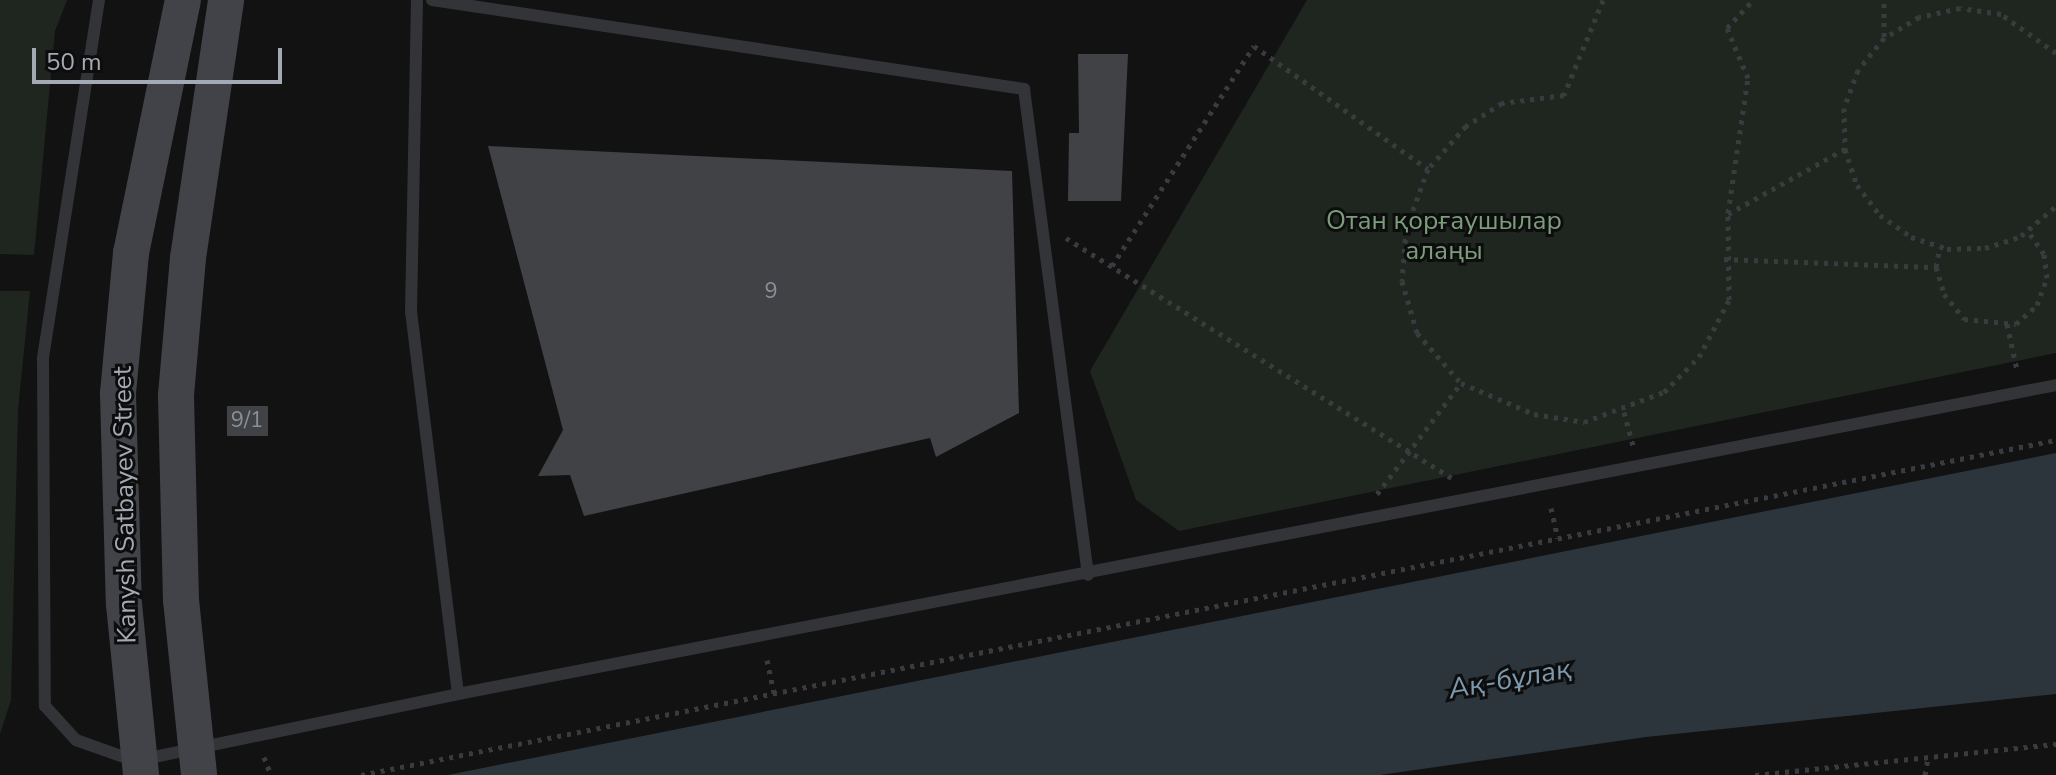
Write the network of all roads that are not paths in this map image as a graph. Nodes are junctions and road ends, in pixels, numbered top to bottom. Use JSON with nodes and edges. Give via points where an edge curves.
{"nodes":[{"id":1,"x":99,"y":0,"type":"edge"},
{"id":2,"x":183,"y":0,"type":"edge"},
{"id":3,"x":226,"y":0,"type":"edge"},
{"id":4,"x":417,"y":0,"type":"edge"},
{"id":5,"x":432,"y":0,"type":"edge"},
{"id":6,"x":2056,"y":385,"type":"edge"},
{"id":7,"x":1088,"y":575,"type":"junction"},
{"id":8,"x":458,"y":694,"type":"junction"},
{"id":9,"x":141,"y":775,"type":"edge"},
{"id":10,"x":199,"y":775,"type":"edge"}],
"edges":[{"from":1,"to":8,"type":"lane","via":[[43,359],[45,706],[76,740],[135,761]]},
{"from":2,"to":9,"type":"main road","name":"Kanysh Satbayev Street","bridge":true,"via":[[131,253],[118,394],[124,604]]},
{"from":3,"to":10,"type":"main road","name":"Kanysh Satbayev Street","bridge":true,"via":[[188,258],[176,396],[181,600]]},
{"from":4,"to":8,"type":"lane","via":[[411,312]]},
{"from":5,"to":7,"type":"lane","via":[[1024,89]]},
{"from":6,"to":7,"type":"lane"},
{"from":7,"to":8,"type":"lane"}]}
